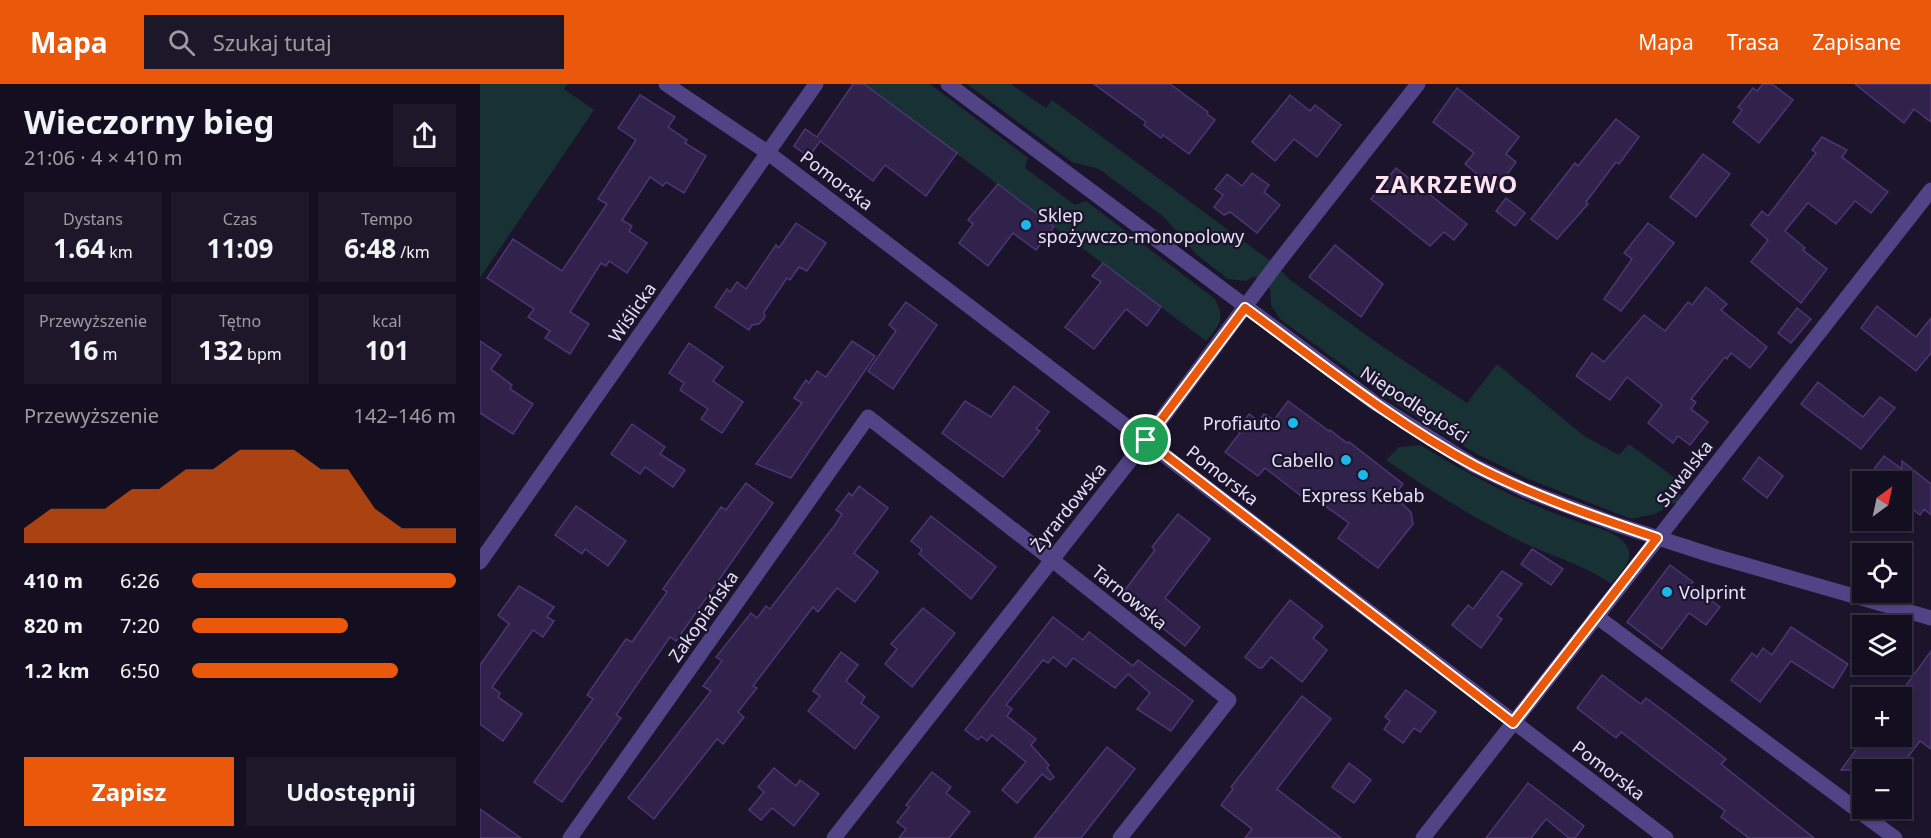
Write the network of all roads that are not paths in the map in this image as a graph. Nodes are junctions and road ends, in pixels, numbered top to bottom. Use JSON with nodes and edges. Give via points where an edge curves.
{"nodes":[{"id":1,"x":666,"y":84,"type":"edge"},
{"id":2,"x":816,"y":84,"type":"edge"},
{"id":3,"x":948,"y":84,"type":"edge"},
{"id":4,"x":1418,"y":84,"type":"edge"},
{"id":5,"x":767,"y":152,"type":"junction"},
{"id":6,"x":1931,"y":190,"type":"edge"},
{"id":7,"x":1245,"y":308,"type":"junction"},
{"id":8,"x":868,"y":417,"type":"joint"},
{"id":9,"x":1146,"y":440,"type":"junction"},
{"id":10,"x":1657,"y":538,"type":"junction"},
{"id":11,"x":1051,"y":559,"type":"junction"},
{"id":12,"x":480,"y":562,"type":"edge"},
{"id":13,"x":1596,"y":616,"type":"junction"},
{"id":14,"x":1931,"y":618,"type":"edge"},
{"id":15,"x":1513,"y":723,"type":"junction"},
{"id":16,"x":570,"y":838,"type":"edge"},
{"id":17,"x":834,"y":838,"type":"edge"},
{"id":18,"x":1120,"y":838,"type":"edge"},
{"id":19,"x":1423,"y":838,"type":"edge"},
{"id":20,"x":1666,"y":838,"type":"edge"},
{"id":21,"x":1895,"y":838,"type":"edge"}],
"edges":[{"from":1,"to":5,"type":"street","name":"Pomorska"},
{"from":2,"to":5,"type":"street","name":"Wiślicka"},
{"from":3,"to":7,"type":"street","name":"Niepodległości"},
{"from":4,"to":7,"type":"street","name":"Żyrardowska"},
{"from":5,"to":9,"type":"street","name":"Pomorska"},
{"from":5,"to":12,"type":"street","name":"Wiślicka"},
{"from":6,"to":10,"type":"street","name":"Suwalska"},
{"from":7,"to":9,"type":"street","name":"Żyrardowska"},
{"from":7,"to":10,"type":"street","name":"Niepodległości","via":[[1375,403],[1473,465],[1550,500]]},
{"from":8,"to":11,"type":"street","name":"Tarnowska"},
{"from":8,"to":16,"type":"street","name":"Zakopiańska"},
{"from":9,"to":11,"type":"street","name":"Żyrardowska"},
{"from":9,"to":15,"type":"street","name":"Pomorska"},
{"from":10,"to":13,"type":"street","name":"Suwalska"},
{"from":10,"to":14,"type":"street","name":"Niepodległości"},
{"from":11,"to":17,"type":"street","name":"Żyrardowska"},
{"from":11,"to":18,"type":"street","name":"Tarnowska","via":[[1229,700]]},
{"from":13,"to":15,"type":"street","name":"Suwalska"},
{"from":13,"to":21,"type":"street"},
{"from":15,"to":19,"type":"street","name":"Suwalska"},
{"from":15,"to":20,"type":"street","name":"Pomorska"}]}
